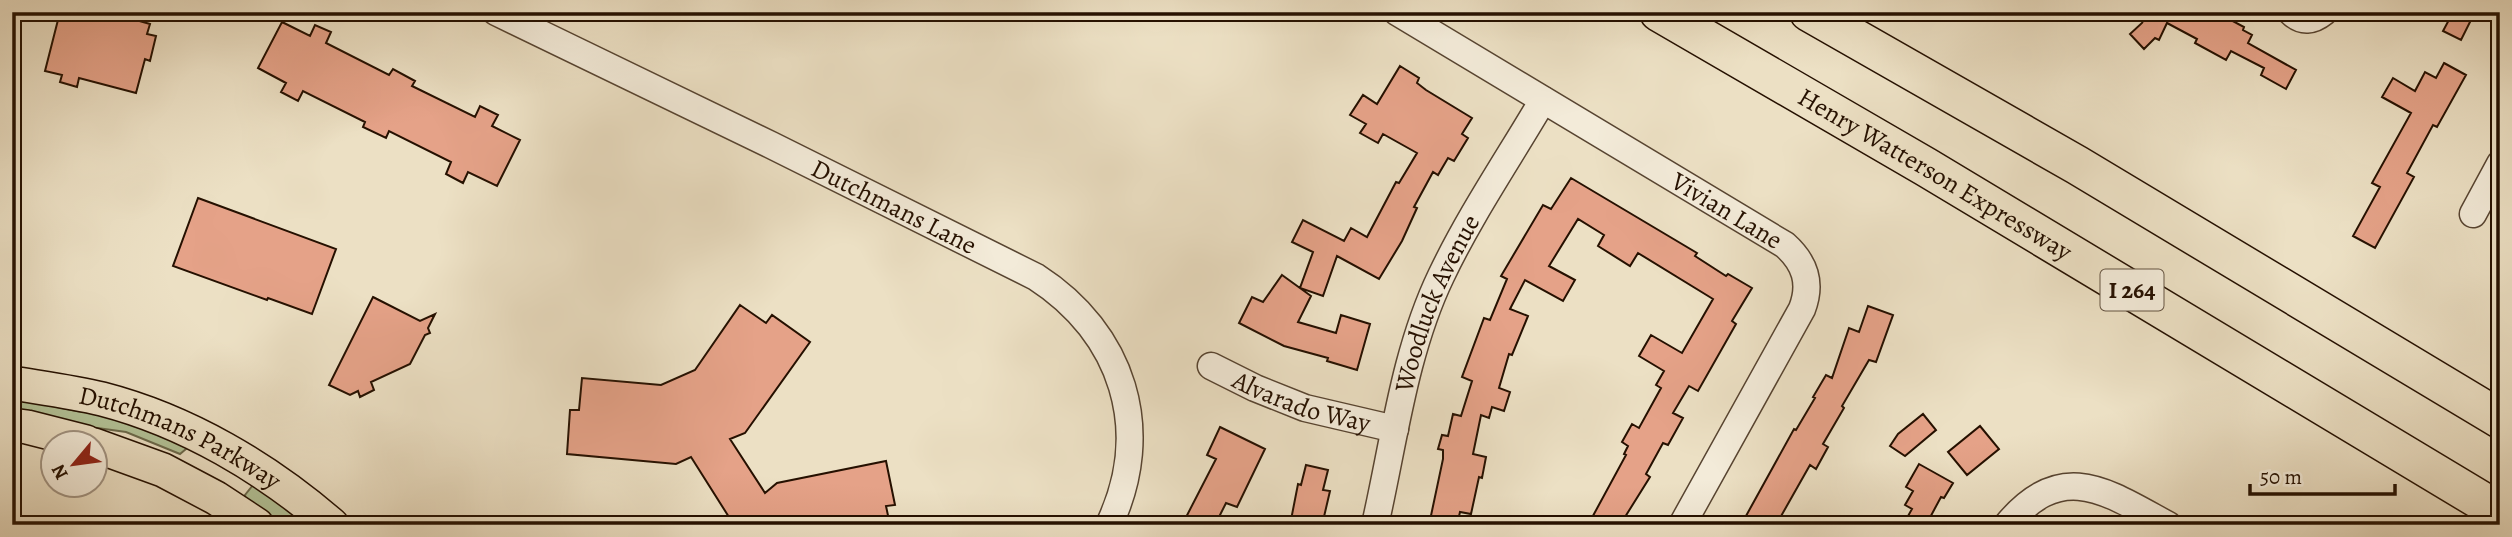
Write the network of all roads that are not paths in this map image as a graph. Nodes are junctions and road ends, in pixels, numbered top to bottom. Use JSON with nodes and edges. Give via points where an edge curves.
{"nodes":[{"id":1,"x":496,"y":12,"type":"edge"},
{"id":2,"x":1397,"y":12,"type":"edge"},
{"id":3,"x":1658,"y":12,"type":"edge"},
{"id":4,"x":1809,"y":12,"type":"edge"},
{"id":5,"x":1863,"y":12,"type":"edge"},
{"id":6,"x":2291,"y":12,"type":"edge"},
{"id":7,"x":2324,"y":12,"type":"edge"},
{"id":8,"x":1543,"y":100,"type":"junction"},
{"id":9,"x":2500,"y":164,"type":"edge"},
{"id":10,"x":2077,"y":165,"type":"junction"},
{"id":11,"x":2473,"y":214,"type":"dead end"},
{"id":12,"x":1211,"y":366,"type":"dead end"},
{"id":13,"x":12,"y":383,"type":"edge"},
{"id":14,"x":2500,"y":419,"type":"edge"},
{"id":15,"x":12,"y":425,"type":"edge"},
{"id":16,"x":1395,"y":429,"type":"junction"},
{"id":17,"x":38,"y":430,"type":"edge"},
{"id":18,"x":108,"y":451,"type":"edge"},
{"id":19,"x":2500,"y":512,"type":"edge"},
{"id":20,"x":257,"y":525,"type":"edge"},
{"id":21,"x":332,"y":525,"type":"edge"},
{"id":22,"x":1109,"y":525,"type":"edge"},
{"id":23,"x":1375,"y":525,"type":"edge"},
{"id":24,"x":1682,"y":525,"type":"edge"},
{"id":25,"x":2007,"y":525,"type":"edge"},
{"id":26,"x":2168,"y":525,"type":"edge"}],
"edges":[{"from":1,"to":22,"type":"street","name":"Dutchmans Lane","via":[[1036,277],[1072,303],[1112,359],[1127,402],[1129,462]]},
{"from":2,"to":8,"type":"street","name":"Vivian Lane"},
{"from":3,"to":19,"type":"highway","name":"Henry Watterson Expressway","number":"I 264"},
{"from":4,"to":10,"type":"highway"},
{"from":5,"to":10,"type":"highway"},
{"from":6,"to":7,"type":"street","via":[[2305,20]]},
{"from":8,"to":16,"type":"street","name":"Woodluck Avenue","via":[[1440,277],[1421,327]]},
{"from":8,"to":24,"type":"street","name":"Vivian Lane","via":[[1785,245],[1805,270],[1808,285],[1802,309]]},
{"from":9,"to":11,"type":"street"},
{"from":10,"to":14,"type":"highway"},
{"from":12,"to":16,"type":"street","name":"Alvarado Way","via":[[1305,408]]},
{"from":13,"to":21,"type":"main road","name":"Dutchmans Parkway","via":[[102,399],[159,417],[274,479]]},
{"from":15,"to":17,"type":"main road","name":"Dutchmans Parkway"},
{"from":16,"to":23,"type":"street","name":"Woodluck Avenue"},
{"from":18,"to":20,"type":"main road","name":"Dutchmans Parkway","via":[[163,470]]},
{"from":25,"to":26,"type":"street","via":[[2049,491],[2085,486],[2116,496]]}]}
